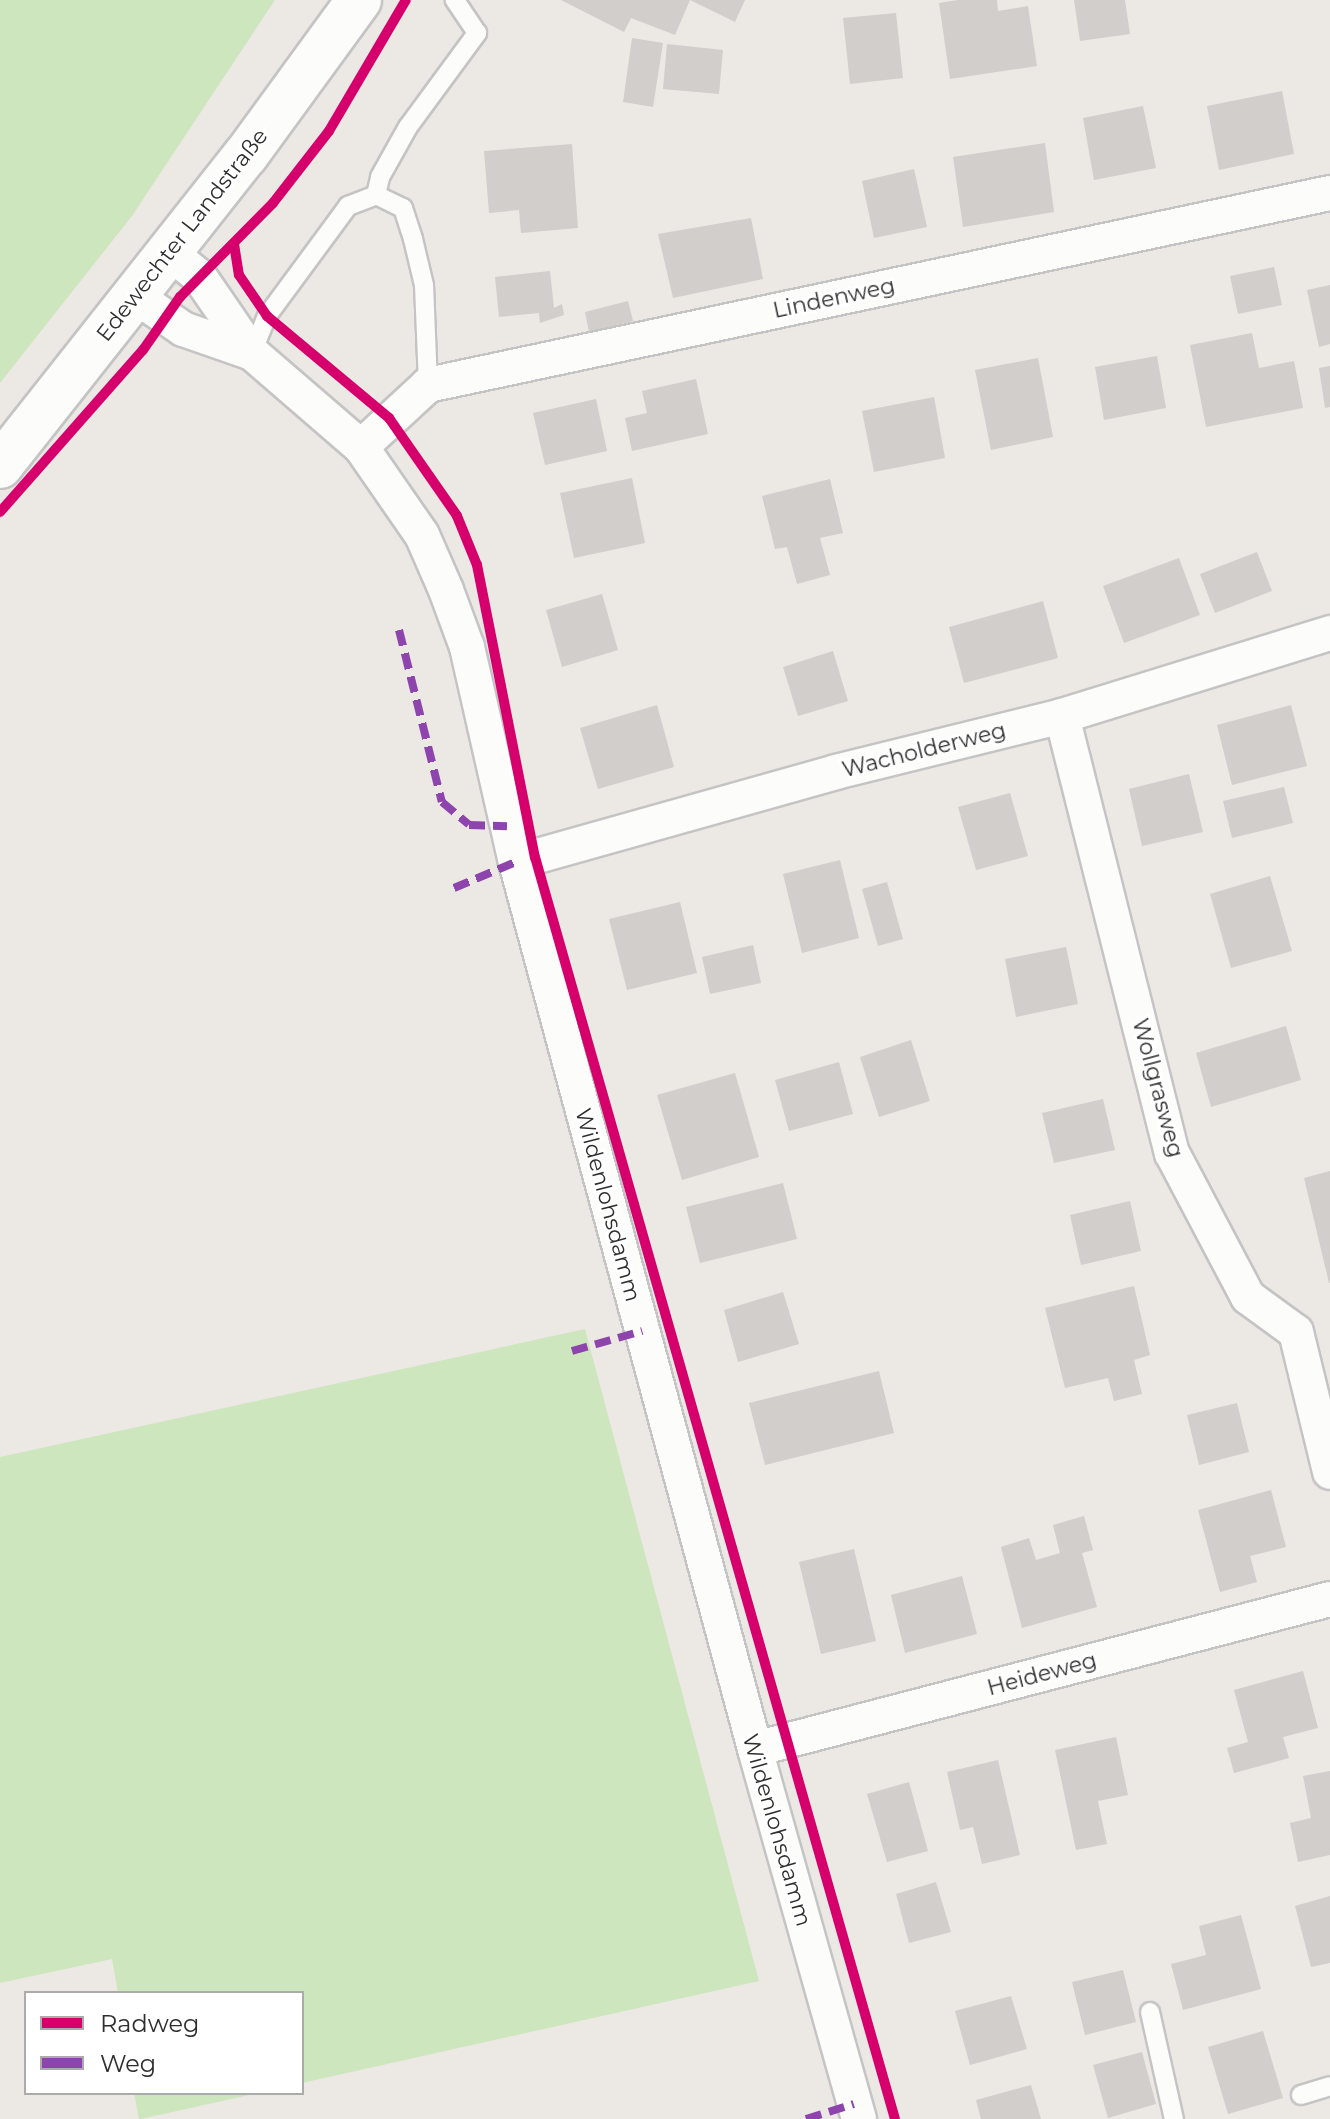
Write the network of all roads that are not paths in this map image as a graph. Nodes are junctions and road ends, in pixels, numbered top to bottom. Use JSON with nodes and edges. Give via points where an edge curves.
{"nodes":[{"id":1,"x":359,"y":0,"type":"edge"},
{"id":2,"x":455,"y":0,"type":"edge"},
{"id":3,"x":1330,"y":193,"type":"edge"},
{"id":4,"x":376,"y":195,"type":"junction"},
{"id":5,"x":169,"y":252,"type":"junction"},
{"id":6,"x":135,"y":296,"type":"junction"},
{"id":7,"x":252,"y":353,"type":"junction"},
{"id":8,"x":428,"y":385,"type":"junction"},
{"id":9,"x":361,"y":447,"type":"junction"},
{"id":10,"x":0,"y":466,"type":"edge"},
{"id":11,"x":1330,"y":633,"type":"edge"},
{"id":12,"x":1062,"y":716,"type":"junction"},
{"id":13,"x":516,"y":862,"type":"junction"},
{"id":14,"x":1330,"y":1472,"type":"edge"},
{"id":15,"x":1330,"y":1599,"type":"edge"},
{"id":16,"x":755,"y":1749,"type":"junction"},
{"id":17,"x":1150,"y":2012,"type":"dead end"},
{"id":18,"x":1330,"y":2086,"type":"edge"},
{"id":19,"x":1301,"y":2095,"type":"dead end"},
{"id":20,"x":859,"y":2119,"type":"edge"},
{"id":21,"x":1174,"y":2119,"type":"edge"}],
"edges":[{"from":1,"to":5,"type":"main road","name":"Edewechter Landstraße"},
{"from":2,"to":4,"type":"lane","via":[[477,33],[408,127],[380,177]]},
{"from":3,"to":8,"type":"street","name":"Lindenweg"},
{"from":4,"to":7,"type":"lane","via":[[348,206],[267,316]]},
{"from":4,"to":8,"type":"lane","via":[[403,208],[413,239],[424,285]]},
{"from":5,"to":6,"type":"main road","name":"Edewechter Landstraße"},
{"from":5,"to":7,"type":"street","name":"Wildenlohsdamm","via":[[199,276]]},
{"from":6,"to":7,"type":"street","name":"Wildenlohsdamm","via":[[183,329]]},
{"from":6,"to":10,"type":"main road","name":"Edewechter Landstraße"},
{"from":7,"to":9,"type":"street","name":"Wildenlohsdamm"},
{"from":8,"to":9,"type":"street"},
{"from":9,"to":13,"type":"street","name":"Wildenlohsdamm","via":[[422,535],[446,590],[467,647]]},
{"from":11,"to":12,"type":"street","name":"Wacholderweg"},
{"from":12,"to":13,"type":"street","name":"Wacholderweg","via":[[836,772]]},
{"from":12,"to":14,"type":"street","name":"Wollgrasweg","via":[[1172,1153],[1248,1297],[1296,1332]]},
{"from":13,"to":16,"type":"street","name":"Wildenlohsdamm"},
{"from":15,"to":16,"type":"street","name":"Heideweg"},
{"from":16,"to":20,"type":"street","name":"Wildenlohsdamm"},
{"from":17,"to":21,"type":"lane"},
{"from":18,"to":19,"type":"lane"}]}
